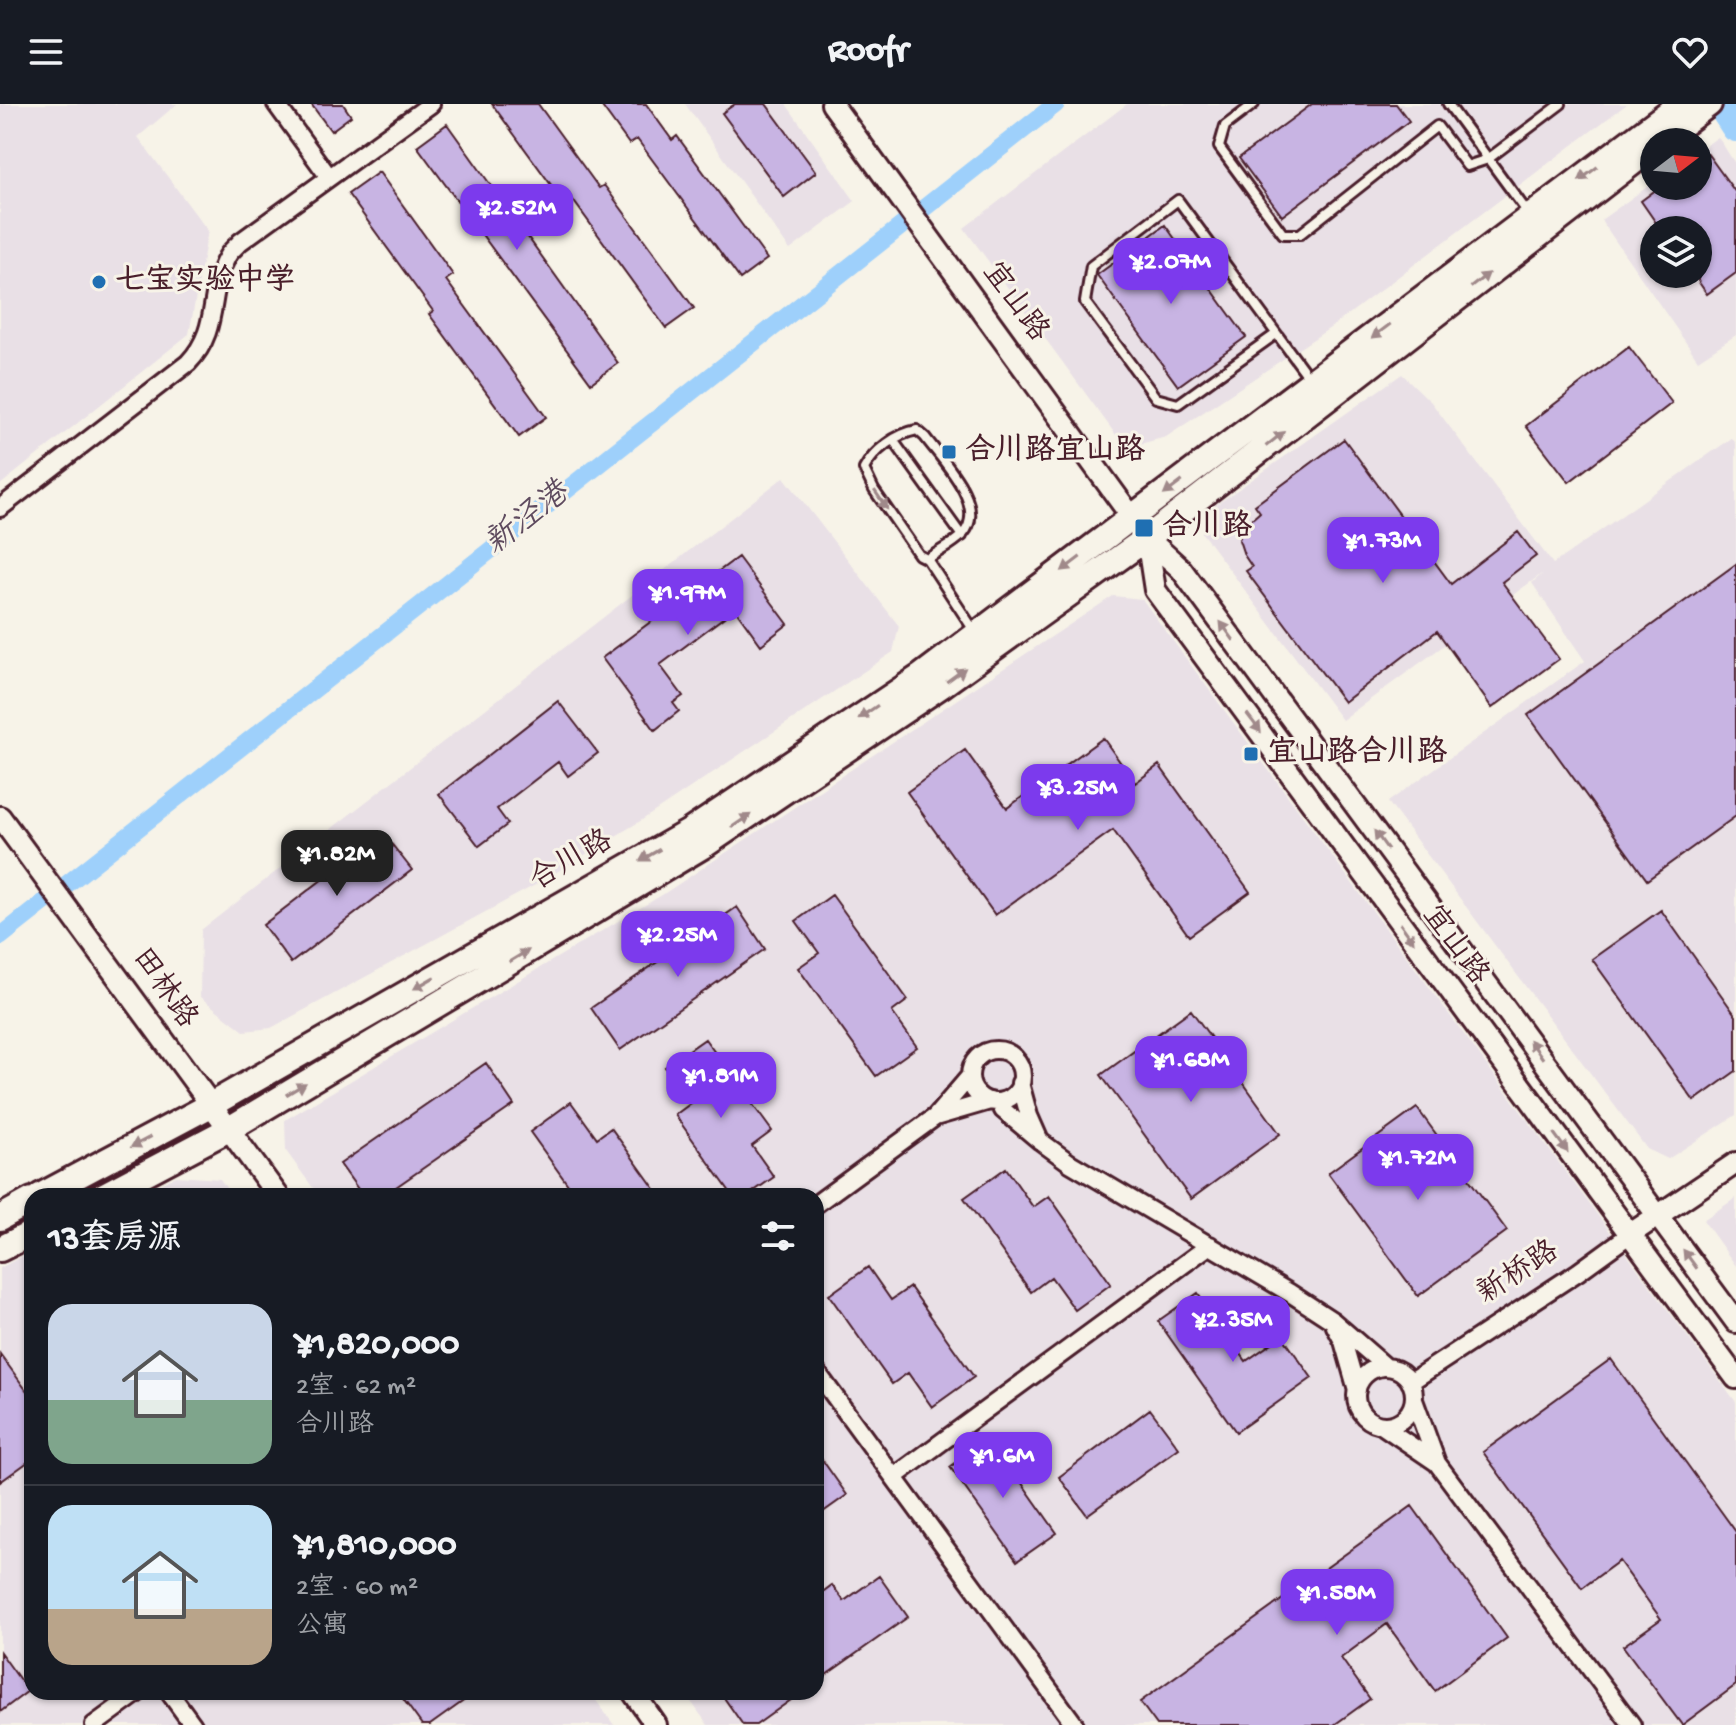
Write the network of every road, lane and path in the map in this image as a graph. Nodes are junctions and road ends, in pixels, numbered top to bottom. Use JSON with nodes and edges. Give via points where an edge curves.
{"nodes":[{"id":1,"x":276,"y":104,"type":"edge"},
{"id":2,"x":431,"y":104,"type":"edge"},
{"id":3,"x":832,"y":104,"type":"edge"},
{"id":4,"x":1254,"y":104,"type":"edge"},
{"id":5,"x":1448,"y":104,"type":"edge"},
{"id":6,"x":1561,"y":104,"type":"edge"},
{"id":7,"x":1680,"y":104,"type":"edge"},
{"id":8,"x":1709,"y":104,"type":"edge"},
{"id":9,"x":1662,"y":128,"type":"edge"},
{"id":10,"x":1670,"y":128,"type":"edge"},
{"id":11,"x":1640,"y":147,"type":"edge"},
{"id":12,"x":1640,"y":149,"type":"edge"},
{"id":13,"x":1488,"y":159,"type":"junction"},
{"id":14,"x":329,"y":177,"type":"junction"},
{"id":15,"x":1531,"y":217,"type":"junction"},
{"id":16,"x":1276,"y":334,"type":"junction"},
{"id":17,"x":1312,"y":383,"type":"junction"},
{"id":18,"x":893,"y":440,"type":"junction"},
{"id":19,"x":0,"y":508,"type":"edge"},
{"id":20,"x":1133,"y":517,"type":"junction"},
{"id":21,"x":962,"y":536,"type":"junction"},
{"id":22,"x":1147,"y":538,"type":"junction"},
{"id":23,"x":927,"y":559,"type":"junction"},
{"id":24,"x":977,"y":635,"type":"junction"},
{"id":25,"x":0,"y":817,"type":"edge"},
{"id":26,"x":970,"y":1076,"type":"junction"},
{"id":27,"x":1020,"y":1083,"type":"junction"},
{"id":28,"x":994,"y":1101,"type":"junction"},
{"id":29,"x":209,"y":1106,"type":"junction"},
{"id":30,"x":935,"y":1117,"type":"junction"},
{"id":31,"x":229,"y":1129,"type":"junction"},
{"id":32,"x":1040,"y":1141,"type":"junction"},
{"id":33,"x":1736,"y":1163,"type":"edge"},
{"id":34,"x":55,"y":1188,"type":"edge"},
{"id":35,"x":117,"y":1188,"type":"edge"},
{"id":36,"x":272,"y":1188,"type":"edge"},
{"id":37,"x":824,"y":1198,"type":"edge"},
{"id":38,"x":24,"y":1204,"type":"edge"},
{"id":39,"x":1658,"y":1214,"type":"junction"},
{"id":40,"x":0,"y":1218,"type":"edge"},
{"id":41,"x":1629,"y":1235,"type":"junction"},
{"id":42,"x":24,"y":1237,"type":"edge"},
{"id":43,"x":1210,"y":1245,"type":"junction"},
{"id":44,"x":0,"y":1249,"type":"edge"},
{"id":45,"x":1333,"y":1321,"type":"junction"},
{"id":46,"x":1736,"y":1322,"type":"edge"},
{"id":47,"x":1386,"y":1367,"type":"junction"},
{"id":48,"x":1736,"y":1378,"type":"edge"},
{"id":49,"x":824,"y":1382,"type":"edge"},
{"id":50,"x":1410,"y":1382,"type":"junction"},
{"id":51,"x":1357,"y":1390,"type":"junction"},
{"id":52,"x":1414,"y":1400,"type":"junction"},
{"id":53,"x":1381,"y":1425,"type":"junction"},
{"id":54,"x":1437,"y":1463,"type":"junction"},
{"id":55,"x":894,"y":1477,"type":"junction"},
{"id":56,"x":128,"y":1700,"type":"edge"},
{"id":57,"x":175,"y":1700,"type":"edge"},
{"id":58,"x":639,"y":1700,"type":"edge"},
{"id":59,"x":94,"y":1725,"type":"edge"},
{"id":60,"x":193,"y":1725,"type":"edge"},
{"id":61,"x":656,"y":1725,"type":"edge"},
{"id":62,"x":1075,"y":1725,"type":"edge"},
{"id":63,"x":1632,"y":1725,"type":"edge"}],
"edges":[{"from":1,"to":14,"type":"street"},
{"from":2,"to":14,"type":"street"},
{"from":3,"to":20,"type":"street","name":"宜山路"},
{"from":4,"to":13,"type":"lane","via":[[1225,126],[1219,147],[1283,234],[1300,234],[1437,126],[1467,166]]},
{"from":5,"to":13,"type":"lane"},
{"from":6,"to":13,"type":"lane"},
{"from":7,"to":9,"type":"main road","name":"合川路"},
{"from":8,"to":10,"type":"main road","name":"合川路"},
{"from":11,"to":15,"type":"main road","name":"合川路","one_way":true},
{"from":22,"to":12,"type":"main road","name":"合川路","one_way":true},
{"from":13,"to":15,"type":"lane"},
{"from":14,"to":19,"type":"street","via":[[227,257],[201,350]]},
{"from":15,"to":17,"type":"main road","name":"合川路","one_way":true},
{"from":16,"to":16,"type":"lane","via":[[1178,200],[1091,266],[1085,302],[1156,398],[1178,404]]},
{"from":16,"to":17,"type":"lane"},
{"from":17,"to":20,"type":"main road","name":"合川路","one_way":true},
{"from":18,"to":21,"type":"lane"},
{"from":18,"to":21,"type":"lane","via":[[917,430],[925,437],[969,499],[971,513]]},
{"from":18,"to":23,"type":"lane","one_way":true,"via":[[869,458],[864,469],[919,555]]},
{"from":20,"to":22,"type":"street","name":"宜山路"},
{"from":20,"to":24,"type":"main road","name":"合川路","one_way":true},
{"from":21,"to":23,"type":"lane"},
{"from":31,"to":22,"type":"main road","name":"合川路","one_way":true,"via":[[706,844]]},
{"from":39,"to":22,"type":"street","name":"宜山路","one_way":true,"via":[[1181,569]]},
{"from":22,"to":41,"type":"street","name":"宜山路","one_way":true,"via":[[1155,590]]},
{"from":23,"to":24,"type":"lane"},
{"from":24,"to":29,"type":"main road","name":"合川路","one_way":true,"via":[[689,832]]},
{"from":25,"to":29,"type":"street","name":"田林路"},
{"from":26,"to":27,"type":"street","via":[[980,1055],[1004,1051],[1018,1062]]},
{"from":26,"to":28,"type":"street","via":[[976,1092]]},
{"from":26,"to":30,"type":"street"},
{"from":27,"to":28,"type":"street","via":[[1014,1094]]},
{"from":27,"to":32,"type":"street"},
{"from":28,"to":30,"type":"street"},
{"from":28,"to":32,"type":"street"},
{"from":29,"to":31,"type":"street","name":"田林路"},
{"from":29,"to":34,"type":"main road","name":"合川路","one_way":true},
{"from":30,"to":37,"type":"street"},
{"from":31,"to":35,"type":"main road","name":"合川路"},
{"from":31,"to":36,"type":"street","name":"田林路"},
{"from":32,"to":43,"type":"street"},
{"from":33,"to":39,"type":"street","name":"新桥路"},
{"from":38,"to":40,"type":"main road"},
{"from":39,"to":41,"type":"street","name":"新桥路"},
{"from":46,"to":39,"type":"street","name":"宜山路","one_way":true},
{"from":41,"to":48,"type":"street","name":"宜山路"},
{"from":41,"to":50,"type":"street","name":"新桥路"},
{"from":42,"to":44,"type":"main road"},
{"from":43,"to":45,"type":"street"},
{"from":43,"to":55,"type":"street"},
{"from":45,"to":47,"type":"street"},
{"from":45,"to":51,"type":"street"},
{"from":47,"to":50,"type":"street"},
{"from":47,"to":51,"type":"street","via":[[1367,1373]]},
{"from":49,"to":55,"type":"street"},
{"from":50,"to":52,"type":"street"},
{"from":51,"to":53,"type":"street","via":[[1359,1409]]},
{"from":52,"to":53,"type":"street","via":[[1399,1422]]},
{"from":52,"to":54,"type":"street"},
{"from":53,"to":54,"type":"street"},
{"from":54,"to":63,"type":"street"},
{"from":55,"to":62,"type":"street"},
{"from":56,"to":59,"type":"street"},
{"from":57,"to":60,"type":"street"},
{"from":58,"to":61,"type":"street"}]}
